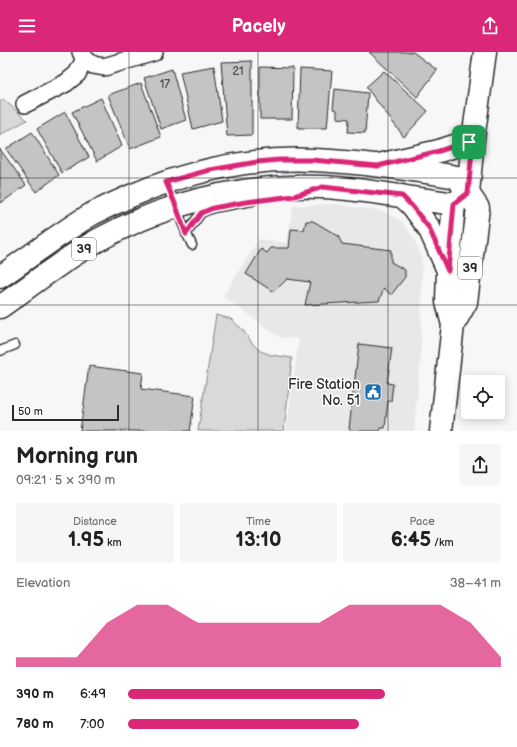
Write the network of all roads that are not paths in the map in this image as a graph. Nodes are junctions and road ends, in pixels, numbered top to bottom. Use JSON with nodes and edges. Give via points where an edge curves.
{"nodes":[{"id":1,"x":154,"y":52,"type":"edge"},
{"id":2,"x":485,"y":52,"type":"edge"},
{"id":3,"x":83,"y":56,"type":"edge"},
{"id":4,"x":25,"y":104,"type":"dead end"},
{"id":5,"x":473,"y":140,"type":"junction"},
{"id":6,"x":378,"y":166,"type":"junction"},
{"id":7,"x":166,"y":182,"type":"junction"},
{"id":8,"x":323,"y":187,"type":"junction"},
{"id":9,"x":301,"y":194,"type":"dead end"},
{"id":10,"x":402,"y":196,"type":"junction"},
{"id":11,"x":461,"y":198,"type":"junction"},
{"id":12,"x":260,"y":200,"type":"dead end"},
{"id":13,"x":176,"y":206,"type":"junction"},
{"id":14,"x":186,"y":234,"type":"junction"},
{"id":15,"x":192,"y":245,"type":"dead end"},
{"id":16,"x":448,"y":271,"type":"junction"},
{"id":17,"x":0,"y":277,"type":"edge"},
{"id":18,"x":0,"y":307,"type":"edge"},
{"id":19,"x":453,"y":325,"type":"junction"},
{"id":20,"x":15,"y":345,"type":"dead end"},
{"id":21,"x":0,"y":351,"type":"edge"},
{"id":22,"x":441,"y":431,"type":"edge"}],
"edges":[{"from":1,"to":3,"type":"street","via":[[104,67],[93,65]]},
{"from":2,"to":5,"type":"main road"},
{"from":3,"to":4,"type":"street","via":[[77,74],[66,84]]},
{"from":5,"to":6,"type":"main road"},
{"from":5,"to":11,"type":"main road"},
{"from":6,"to":7,"type":"main road","number":"39","via":[[279,160],[210,170]]},
{"from":6,"to":11,"type":"main road","number":"39","via":[[457,177]]},
{"from":7,"to":13,"type":"lane"},
{"from":7,"to":17,"type":"main road","number":"39","via":[[113,203],[93,214]]},
{"from":8,"to":9,"type":"lane"},
{"from":8,"to":10,"type":"main road","number":"39"},
{"from":8,"to":13,"type":"main road","number":"39","via":[[250,190]]},
{"from":10,"to":11,"type":"main road","number":"39"},
{"from":10,"to":16,"type":"main road","number":"39","via":[[429,228]]},
{"from":11,"to":16,"type":"main road","number":"39"},
{"from":11,"to":19,"type":"main road","number":"39","via":[[478,208],[466,302]]},
{"from":12,"to":14,"type":"lane","via":[[213,208],[201,213]]},
{"from":13,"to":14,"type":"lane"},
{"from":13,"to":18,"type":"main road","number":"39","via":[[135,221],[99,239]]},
{"from":14,"to":15,"type":"lane"},
{"from":16,"to":19,"type":"main road","number":"39","via":[[447,302]]},
{"from":19,"to":22,"type":"main road","number":"39"},
{"from":20,"to":21,"type":"lane"}]}
